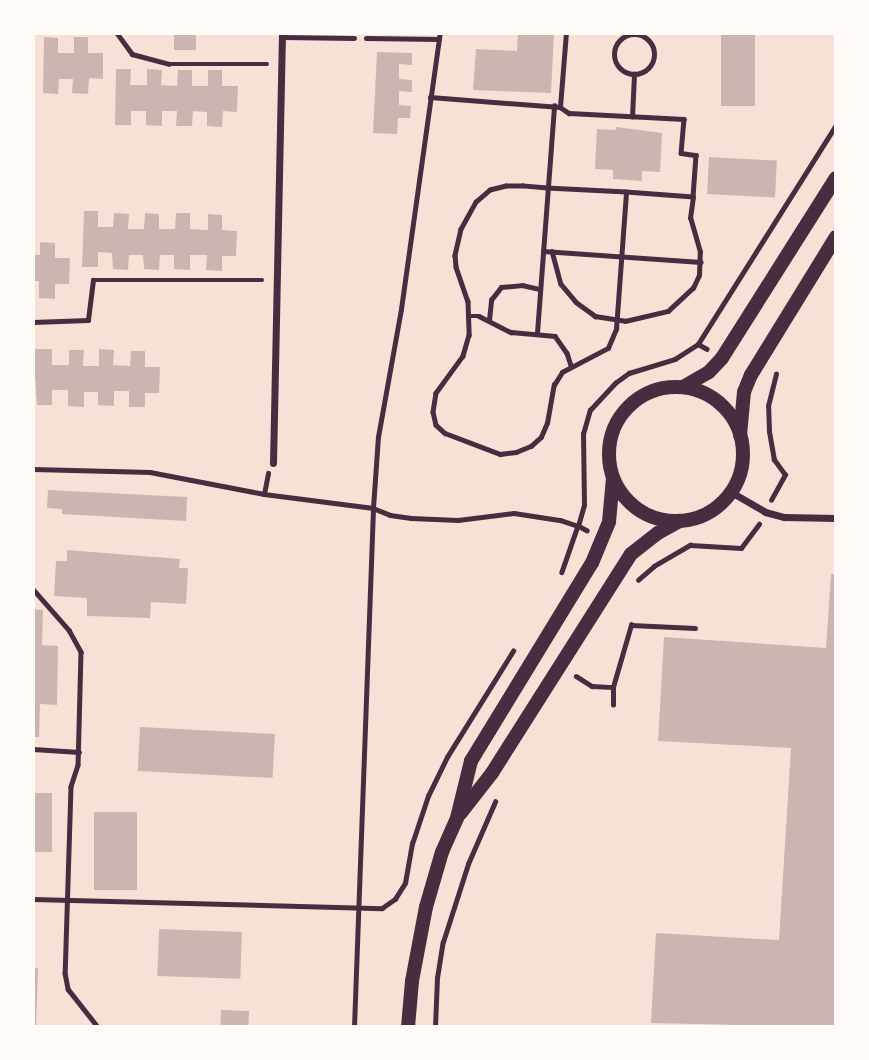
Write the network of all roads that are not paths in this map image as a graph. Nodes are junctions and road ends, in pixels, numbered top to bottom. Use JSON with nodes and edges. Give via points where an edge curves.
{"nodes":[{"id":1,"x":635,"y":33,"type":"edge"},
{"id":2,"x":282,"y":35,"type":"edge"},
{"id":3,"x":354,"y":38,"type":"road end"},
{"id":4,"x":836,"y":178,"type":"edge"},
{"id":5,"x":836,"y":237,"type":"edge"},
{"id":6,"x":683,"y":387,"type":"junction"},
{"id":7,"x":740,"y":436,"type":"junction"},
{"id":8,"x":273,"y":463,"type":"dead end"},
{"id":9,"x":613,"y":478,"type":"junction"},
{"id":10,"x":731,"y":492,"type":"junction"},
{"id":11,"x":836,"y":518,"type":"edge"},
{"id":12,"x":680,"y":521,"type":"junction"},
{"id":13,"x":457,"y":818,"type":"junction"},
{"id":14,"x":408,"y":1027,"type":"edge"}],
"edges":[{"from":1,"to":1,"type":"lane","via":[[621,39],[614,53],[620,68],[634,74],[648,68],[654,54],[649,40]]},
{"from":2,"to":3,"type":"lane"},
{"from":2,"to":8,"type":"street"},
{"from":4,"to":6,"type":"main road","via":[[722,358]]},
{"from":5,"to":7,"type":"main road","via":[[751,375],[744,392]]},
{"from":6,"to":7,"type":"main road","via":[[719,402]]},
{"from":6,"to":9,"type":"main road","via":[[660,388],[639,397],[622,412],[611,433],[608,455]]},
{"from":7,"to":10,"type":"main road","via":[[743,455]]},
{"from":9,"to":12,"type":"main road","via":[[632,505],[655,517]]},
{"from":9,"to":13,"type":"main road","via":[[609,522],[592,563],[471,761]]},
{"from":10,"to":11,"type":"street","via":[[765,512],[804,519]]},
{"from":10,"to":12,"type":"main road","via":[[708,512]]},
{"from":12,"to":13,"type":"main road","via":[[631,554],[492,774]]},
{"from":13,"to":14,"type":"main road","via":[[426,907]]}]}
